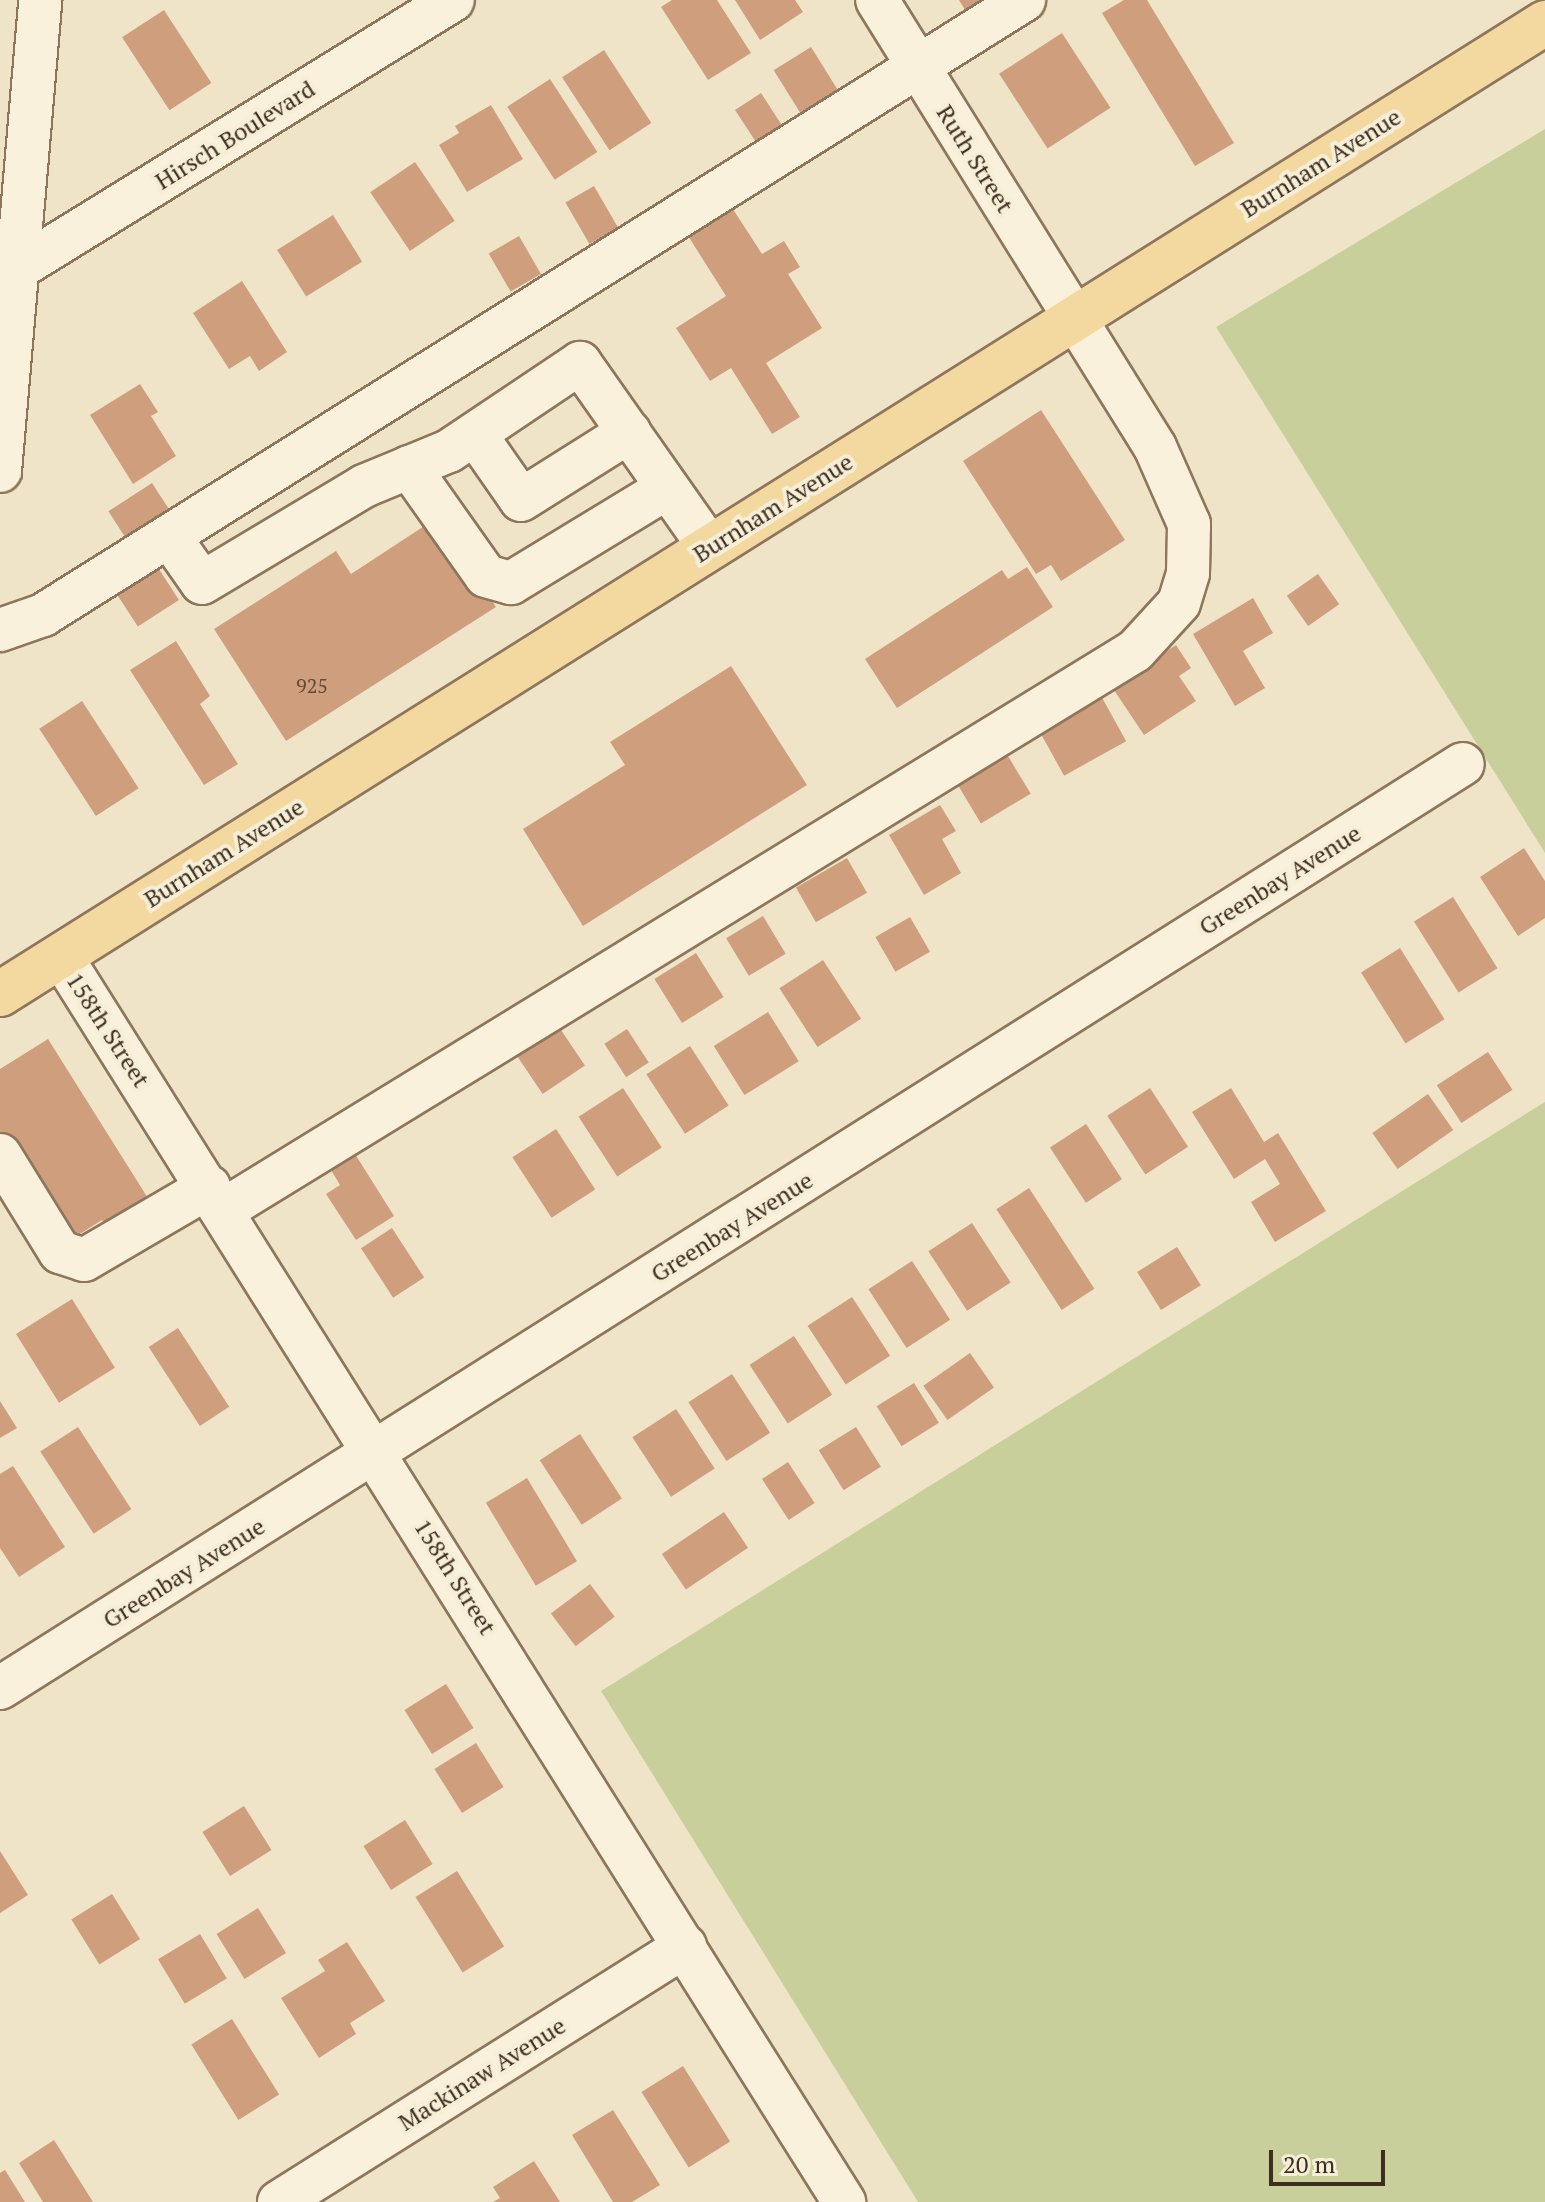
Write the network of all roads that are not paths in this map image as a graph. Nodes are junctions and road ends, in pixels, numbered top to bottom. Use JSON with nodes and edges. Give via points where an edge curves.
{"nodes":[{"id":1,"x":40,"y":0,"type":"edge"},
{"id":2,"x":453,"y":0,"type":"edge"},
{"id":3,"x":877,"y":0,"type":"edge"},
{"id":4,"x":1024,"y":0,"type":"edge"},
{"id":5,"x":1545,"y":23,"type":"edge"},
{"id":6,"x":919,"y":68,"type":"junction"},
{"id":7,"x":17,"y":269,"type":"junction"},
{"id":8,"x":1074,"y":319,"type":"junction"},
{"id":9,"x":629,"y":432,"type":"junction"},
{"id":10,"x":462,"y":442,"type":"junction"},
{"id":11,"x":409,"y":467,"type":"junction"},
{"id":12,"x":0,"y":471,"type":"edge"},
{"id":13,"x":667,"y":488,"type":"junction"},
{"id":14,"x":169,"y":536,"type":"junction"},
{"id":15,"x":710,"y":548,"type":"junction"},
{"id":16,"x":0,"y":630,"type":"edge"},
{"id":17,"x":1463,"y":764,"type":"dead end"},
{"id":18,"x":61,"y":956,"type":"junction"},
{"id":19,"x":0,"y":994,"type":"edge"},
{"id":20,"x":0,"y":1155,"type":"edge"},
{"id":21,"x":216,"y":1199,"type":"junction"},
{"id":22,"x":377,"y":1452,"type":"junction"},
{"id":23,"x":0,"y":1688,"type":"edge"},
{"id":24,"x":685,"y":1946,"type":"junction"},
{"id":25,"x":279,"y":2202,"type":"edge"},
{"id":26,"x":844,"y":2202,"type":"edge"}],
"edges":[{"from":1,"to":7,"type":"street"},
{"from":2,"to":7,"type":"street","name":"Hirsch Boulevard"},
{"from":3,"to":6,"type":"street","name":"Ruth Street"},
{"from":4,"to":6,"type":"street"},
{"from":5,"to":8,"type":"main road","name":"Burnham Avenue"},
{"from":6,"to":8,"type":"street","name":"Ruth Street"},
{"from":6,"to":14,"type":"street"},
{"from":7,"to":12,"type":"street"},
{"from":8,"to":15,"type":"main road","name":"Burnham Avenue"},
{"from":8,"to":21,"type":"street","name":"Ruth Street","via":[[1155,447],[1189,524],[1188,573],[1179,603],[1135,651]]},
{"from":9,"to":10,"type":"street","via":[[521,500]]},
{"from":9,"to":10,"type":"street","via":[[580,363]]},
{"from":9,"to":13,"type":"street"},
{"from":10,"to":11,"type":"street"},
{"from":11,"to":13,"type":"street","via":[[486,576],[511,583]]},
{"from":11,"to":14,"type":"street","via":[[364,486],[202,583]]},
{"from":13,"to":15,"type":"street"},
{"from":14,"to":16,"type":"street","via":[[43,615]]},
{"from":15,"to":18,"type":"main road","name":"Burnham Avenue"},
{"from":17,"to":22,"type":"street","name":"Greenbay Avenue"},
{"from":18,"to":19,"type":"main road","name":"Burnham Avenue"},
{"from":18,"to":21,"type":"street","name":"158th Street"},
{"from":20,"to":21,"type":"street","name":"Ruth Street","via":[[60,1252],[84,1260]]},
{"from":21,"to":22,"type":"street","name":"158th Street"},
{"from":22,"to":23,"type":"street","name":"Greenbay Avenue"},
{"from":22,"to":24,"type":"street","name":"158th Street"},
{"from":24,"to":25,"type":"street","name":"Mackinaw Avenue"},
{"from":24,"to":26,"type":"street","name":"158th Street"}]}
